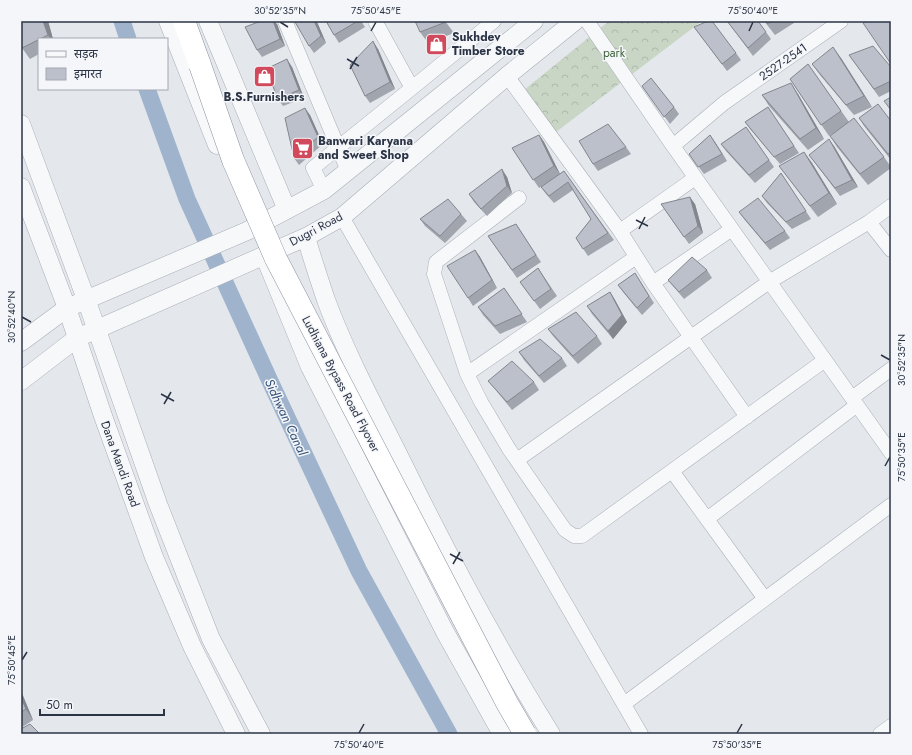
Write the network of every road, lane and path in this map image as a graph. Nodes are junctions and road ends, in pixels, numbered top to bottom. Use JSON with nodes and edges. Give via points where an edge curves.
{"nodes":[{"id":1,"x":168,"y":21,"type":"edge"},
{"id":2,"x":184,"y":21,"type":"edge"},
{"id":3,"x":208,"y":21,"type":"edge"},
{"id":4,"x":285,"y":21,"type":"edge"},
{"id":5,"x":375,"y":21,"type":"edge"},
{"id":6,"x":494,"y":21,"type":"edge"},
{"id":7,"x":534,"y":21,"type":"edge"},
{"id":8,"x":576,"y":21,"type":"edge"},
{"id":9,"x":587,"y":21,"type":"edge"},
{"id":10,"x":841,"y":21,"type":"edge"},
{"id":11,"x":507,"y":76,"type":"junction"},
{"id":12,"x":412,"y":88,"type":"junction"},
{"id":13,"x":21,"y":124,"type":"edge"},
{"id":14,"x":673,"y":146,"type":"junction"},
{"id":15,"x":338,"y":147,"type":"junction"},
{"id":16,"x":348,"y":171,"type":"junction"},
{"id":17,"x":696,"y":178,"type":"junction"},
{"id":18,"x":21,"y":187,"type":"edge"},
{"id":19,"x":324,"y":190,"type":"junction"},
{"id":20,"x":519,"y":198,"type":"dead end"},
{"id":21,"x":891,"y":206,"type":"edge"},
{"id":22,"x":287,"y":210,"type":"junction"},
{"id":23,"x":342,"y":217,"type":"junction"},
{"id":24,"x":869,"y":222,"type":"junction"},
{"id":25,"x":732,"y":229,"type":"junction"},
{"id":26,"x":250,"y":230,"type":"junction"},
{"id":27,"x":620,"y":231,"type":"junction"},
{"id":28,"x":306,"y":237,"type":"junction"},
{"id":29,"x":891,"y":250,"type":"edge"},
{"id":30,"x":261,"y":256,"type":"junction"},
{"id":31,"x":636,"y":257,"type":"junction"},
{"id":32,"x":770,"y":282,"type":"junction"},
{"id":33,"x":653,"y":283,"type":"junction"},
{"id":34,"x":86,"y":299,"type":"junction"},
{"id":35,"x":67,"y":308,"type":"junction"},
{"id":36,"x":97,"y":328,"type":"junction"},
{"id":37,"x":691,"y":337,"type":"junction"},
{"id":38,"x":77,"y":338,"type":"junction"},
{"id":39,"x":21,"y":342,"type":"edge"},
{"id":40,"x":825,"y":360,"type":"junction"},
{"id":41,"x":891,"y":369,"type":"edge"},
{"id":42,"x":467,"y":374,"type":"junction"},
{"id":43,"x":21,"y":380,"type":"edge"},
{"id":44,"x":854,"y":402,"type":"junction"},
{"id":45,"x":747,"y":417,"type":"junction"},
{"id":46,"x":891,"y":453,"type":"edge"},
{"id":47,"x":517,"y":460,"type":"junction"},
{"id":48,"x":672,"y":471,"type":"junction"},
{"id":49,"x":891,"y":505,"type":"edge"},
{"id":50,"x":707,"y":519,"type":"junction"},
{"id":51,"x":765,"y":599,"type":"junction"},
{"id":52,"x":624,"y":704,"type":"junction"},
{"id":53,"x":891,"y":726,"type":"edge"},
{"id":54,"x":236,"y":734,"type":"edge"},
{"id":55,"x":261,"y":734,"type":"edge"},
{"id":56,"x":502,"y":734,"type":"edge"},
{"id":57,"x":526,"y":734,"type":"edge"},
{"id":58,"x":551,"y":734,"type":"edge"},
{"id":59,"x":641,"y":734,"type":"edge"},
{"id":60,"x":880,"y":734,"type":"edge"}],
"edges":[{"from":1,"to":26,"type":"street"},
{"from":2,"to":57,"type":"highway","name":"Ludhiana Bypass Road Flyover","bridge":true,"via":[[233,160],[276,259]]},
{"from":3,"to":22,"type":"street"},
{"from":4,"to":15,"type":"street"},
{"from":5,"to":12,"type":"street"},
{"from":6,"to":12,"type":"street"},
{"from":7,"to":16,"type":"street"},
{"from":8,"to":11,"type":"street","name":"Dugri Road"},
{"from":9,"to":14,"type":"street"},
{"from":10,"to":14,"type":"street","name":"2527-2541","via":[[724,103]]},
{"from":11,"to":23,"type":"street","name":"Dugri Road"},
{"from":11,"to":27,"type":"street"},
{"from":12,"to":15,"type":"street"},
{"from":13,"to":34,"type":"street"},
{"from":14,"to":17,"type":"street"},
{"from":15,"to":16,"type":"street"},
{"from":15,"to":19,"type":"street","via":[[313,168]]},
{"from":16,"to":19,"type":"street"},
{"from":17,"to":25,"type":"street"},
{"from":17,"to":27,"type":"street"},
{"from":18,"to":35,"type":"street","name":"Dana Mandi Road"},
{"from":19,"to":22,"type":"street"},
{"from":20,"to":42,"type":"street","via":[[436,262],[436,282]]},
{"from":21,"to":24,"type":"street"},
{"from":22,"to":26,"type":"street"},
{"from":23,"to":28,"type":"street","name":"Dugri Road"},
{"from":23,"to":52,"type":"street"},
{"from":24,"to":29,"type":"street"},
{"from":24,"to":32,"type":"street"},
{"from":25,"to":32,"type":"street"},
{"from":25,"to":33,"type":"street"},
{"from":26,"to":30,"type":"street"},
{"from":26,"to":34,"type":"street"},
{"from":27,"to":31,"type":"street"},
{"from":28,"to":30,"type":"street","name":"Dugri Road"},
{"from":28,"to":58,"type":"street","via":[[326,300],[386,431],[440,539]]},
{"from":30,"to":36,"type":"street","name":"Dugri Road"},
{"from":30,"to":56,"type":"street","via":[[310,367],[441,625]]},
{"from":31,"to":33,"type":"street"},
{"from":31,"to":42,"type":"street"},
{"from":32,"to":37,"type":"street"},
{"from":32,"to":40,"type":"street"},
{"from":33,"to":37,"type":"street"},
{"from":34,"to":35,"type":"street"},
{"from":34,"to":36,"type":"street"},
{"from":35,"to":38,"type":"street","name":"Dana Mandi Road"},
{"from":35,"to":39,"type":"street"},
{"from":36,"to":38,"type":"street","name":"Dugri Road"},
{"from":36,"to":55,"type":"street","via":[[158,504],[211,639]]},
{"from":37,"to":45,"type":"street"},
{"from":37,"to":47,"type":"street"},
{"from":38,"to":43,"type":"street","name":"Dugri Road"},
{"from":38,"to":54,"type":"street","name":"Dana Mandi Road","via":[[154,557],[192,646]]},
{"from":40,"to":44,"type":"street"},
{"from":40,"to":45,"type":"street"},
{"from":41,"to":44,"type":"street"},
{"from":42,"to":47,"type":"street"},
{"from":44,"to":46,"type":"street"},
{"from":44,"to":50,"type":"street"},
{"from":45,"to":48,"type":"street"},
{"from":47,"to":48,"type":"street","via":[[565,530],[578,538]]},
{"from":48,"to":50,"type":"street"},
{"from":49,"to":51,"type":"street"},
{"from":50,"to":51,"type":"street"},
{"from":51,"to":52,"type":"street"},
{"from":52,"to":59,"type":"street"},
{"from":53,"to":60,"type":"street"}]}
